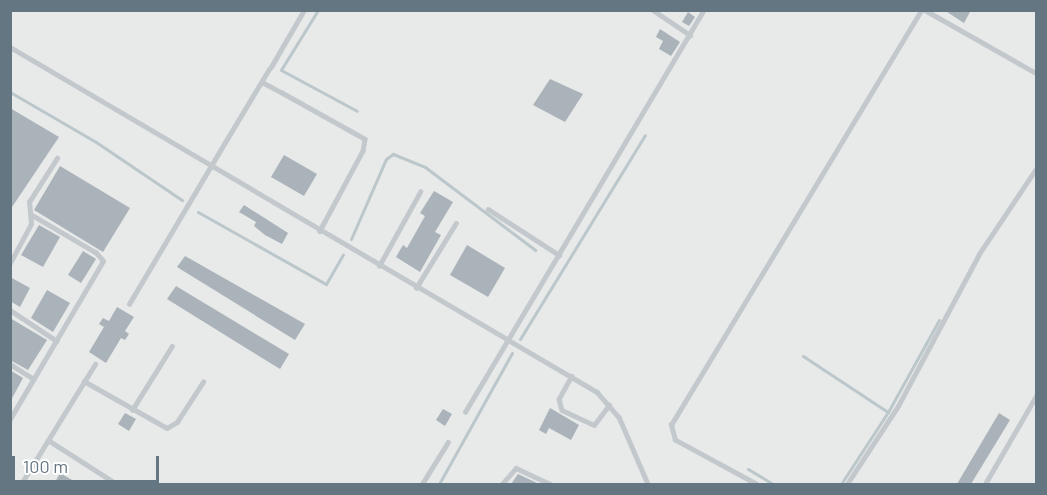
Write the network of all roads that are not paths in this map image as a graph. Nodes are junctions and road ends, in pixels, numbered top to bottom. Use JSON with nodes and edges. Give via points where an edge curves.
{"nodes":[{"id":1,"x":304,"y":10,"type":"edge"},
{"id":2,"x":653,"y":10,"type":"edge"},
{"id":3,"x":705,"y":10,"type":"edge"},
{"id":4,"x":923,"y":10,"type":"edge"},
{"id":5,"x":690,"y":35,"type":"junction"},
{"id":6,"x":10,"y":47,"type":"edge"},
{"id":7,"x":1036,"y":73,"type":"edge"},
{"id":8,"x":262,"y":82,"type":"junction"},
{"id":9,"x":57,"y":158,"type":"dead end"},
{"id":10,"x":214,"y":166,"type":"junction"},
{"id":11,"x":1036,"y":169,"type":"edge"},
{"id":12,"x":420,"y":192,"type":"dead end"},
{"id":13,"x":488,"y":209,"type":"dead end"},
{"id":14,"x":33,"y":216,"type":"junction"},
{"id":15,"x":456,"y":223,"type":"dead end"},
{"id":16,"x":320,"y":231,"type":"junction"},
{"id":17,"x":559,"y":255,"type":"junction"},
{"id":18,"x":10,"y":263,"type":"edge"},
{"id":19,"x":379,"y":266,"type":"junction"},
{"id":20,"x":416,"y":288,"type":"junction"},
{"id":21,"x":129,"y":304,"type":"dead end"},
{"id":22,"x":10,"y":310,"type":"edge"},
{"id":23,"x":508,"y":339,"type":"junction"},
{"id":24,"x":57,"y":341,"type":"junction"},
{"id":25,"x":172,"y":346,"type":"dead end"},
{"id":26,"x":10,"y":364,"type":"edge"},
{"id":27,"x":95,"y":364,"type":"dead end"},
{"id":28,"x":572,"y":376,"type":"junction"},
{"id":29,"x":34,"y":380,"type":"junction"},
{"id":30,"x":84,"y":381,"type":"junction"},
{"id":31,"x":203,"y":382,"type":"dead end"},
{"id":32,"x":1036,"y":396,"type":"edge"},
{"id":33,"x":609,"y":405,"type":"junction"},
{"id":34,"x":132,"y":410,"type":"junction"},
{"id":35,"x":465,"y":412,"type":"dead end"},
{"id":36,"x":10,"y":419,"type":"edge"},
{"id":37,"x":48,"y":440,"type":"junction"},
{"id":38,"x":448,"y":442,"type":"dead end"},
{"id":39,"x":21,"y":484,"type":"edge"},
{"id":40,"x":117,"y":484,"type":"edge"},
{"id":41,"x":422,"y":484,"type":"edge"},
{"id":42,"x":502,"y":484,"type":"edge"},
{"id":43,"x":550,"y":484,"type":"edge"},
{"id":44,"x":648,"y":484,"type":"edge"},
{"id":45,"x":756,"y":484,"type":"edge"},
{"id":46,"x":847,"y":484,"type":"edge"},
{"id":47,"x":985,"y":484,"type":"edge"}],
"edges":[{"from":1,"to":8,"type":"lane"},
{"from":2,"to":5,"type":"lane"},
{"from":3,"to":5,"type":"lane"},
{"from":4,"to":7,"type":"lane"},
{"from":4,"to":45,"type":"lane","via":[[671,425],[675,440]]},
{"from":5,"to":17,"type":"lane"},
{"from":6,"to":10,"type":"lane"},
{"from":8,"to":10,"type":"lane"},
{"from":8,"to":16,"type":"lane","via":[[365,139],[363,151]]},
{"from":9,"to":14,"type":"lane","via":[[29,202]]},
{"from":10,"to":16,"type":"lane"},
{"from":10,"to":21,"type":"lane"},
{"from":11,"to":46,"type":"lane","via":[[979,254],[898,406]]},
{"from":12,"to":19,"type":"lane"},
{"from":13,"to":17,"type":"lane"},
{"from":14,"to":18,"type":"lane"},
{"from":14,"to":24,"type":"lane","via":[[103,261]]},
{"from":15,"to":20,"type":"lane"},
{"from":16,"to":19,"type":"lane"},
{"from":17,"to":23,"type":"lane"},
{"from":19,"to":20,"type":"lane"},
{"from":20,"to":23,"type":"lane"},
{"from":22,"to":24,"type":"lane"},
{"from":23,"to":28,"type":"lane"},
{"from":23,"to":35,"type":"lane"},
{"from":24,"to":29,"type":"lane"},
{"from":25,"to":34,"type":"lane"},
{"from":26,"to":29,"type":"lane"},
{"from":27,"to":30,"type":"lane"},
{"from":28,"to":33,"type":"lane"},
{"from":28,"to":33,"type":"lane","via":[[560,399],[562,410],[594,425]]},
{"from":29,"to":36,"type":"lane"},
{"from":30,"to":34,"type":"lane"},
{"from":30,"to":37,"type":"lane"},
{"from":31,"to":34,"type":"lane","via":[[177,422],[167,428]]},
{"from":32,"to":47,"type":"lane"},
{"from":33,"to":44,"type":"lane","via":[[631,442]]},
{"from":37,"to":39,"type":"lane"},
{"from":37,"to":40,"type":"lane"},
{"from":38,"to":41,"type":"lane"},
{"from":42,"to":43,"type":"lane","via":[[516,468]]}]}
